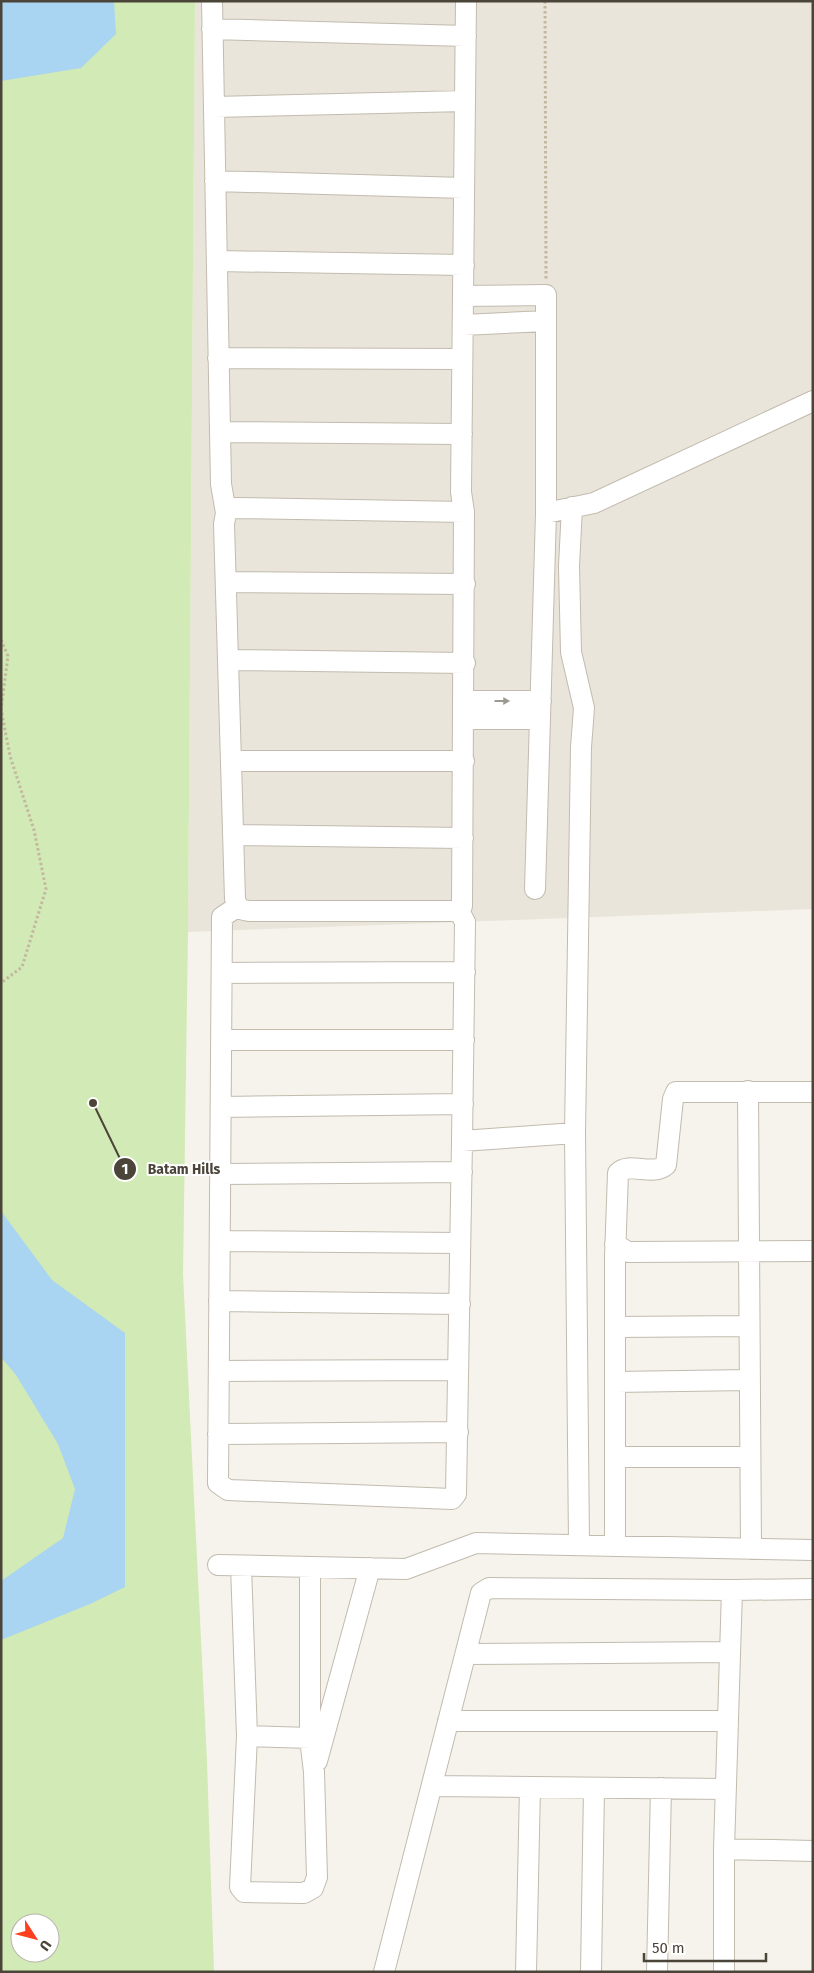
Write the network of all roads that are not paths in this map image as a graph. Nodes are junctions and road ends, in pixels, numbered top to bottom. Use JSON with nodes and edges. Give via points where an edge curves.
{"nodes":[{"id":1,"x":212,"y":1,"type":"edge"},
{"id":2,"x":466,"y":1,"type":"edge"},
{"id":3,"x":212,"y":29,"type":"junction"},
{"id":4,"x":466,"y":36,"type":"junction"},
{"id":5,"x":465,"y":100,"type":"junction"},
{"id":6,"x":214,"y":107,"type":"junction"},
{"id":7,"x":215,"y":181,"type":"junction"},
{"id":8,"x":464,"y":188,"type":"junction"},
{"id":9,"x":217,"y":260,"type":"junction"},
{"id":10,"x":464,"y":265,"type":"junction"},
{"id":11,"x":463,"y":296,"type":"junction"},
{"id":12,"x":546,"y":321,"type":"junction"},
{"id":13,"x":463,"y":325,"type":"junction"},
{"id":14,"x":218,"y":358,"type":"junction"},
{"id":15,"x":462,"y":359,"type":"junction"},
{"id":16,"x":813,"y":401,"type":"edge"},
{"id":17,"x":220,"y":432,"type":"junction"},
{"id":18,"x":462,"y":434,"type":"junction"},
{"id":19,"x":572,"y":507,"type":"junction"},
{"id":20,"x":464,"y":512,"type":"junction"},
{"id":21,"x":226,"y":513,"type":"junction"},
{"id":22,"x":546,"y":513,"type":"junction"},
{"id":23,"x":226,"y":582,"type":"junction"},
{"id":24,"x":465,"y":584,"type":"junction"},
{"id":25,"x":228,"y":660,"type":"junction"},
{"id":26,"x":465,"y":663,"type":"junction"},
{"id":27,"x":464,"y":710,"type":"junction"},
{"id":28,"x":540,"y":710,"type":"junction"},
{"id":29,"x":464,"y":760,"type":"junction"},
{"id":30,"x":231,"y":761,"type":"junction"},
{"id":31,"x":233,"y":835,"type":"junction"},
{"id":32,"x":463,"y":838,"type":"junction"},
{"id":33,"x":535,"y":888,"type":"dead end"},
{"id":34,"x":237,"y":907,"type":"junction"},
{"id":35,"x":459,"y":911,"type":"junction"},
{"id":36,"x":465,"y":972,"type":"junction"},
{"id":37,"x":222,"y":973,"type":"junction"},
{"id":38,"x":221,"y":1040,"type":"junction"},
{"id":39,"x":464,"y":1040,"type":"junction"},
{"id":40,"x":748,"y":1091,"type":"junction"},
{"id":41,"x":813,"y":1092,"type":"edge"},
{"id":42,"x":463,"y":1104,"type":"junction"},
{"id":43,"x":220,"y":1107,"type":"junction"},
{"id":44,"x":575,"y":1133,"type":"junction"},
{"id":45,"x":462,"y":1141,"type":"junction"},
{"id":46,"x":462,"y":1172,"type":"junction"},
{"id":47,"x":220,"y":1174,"type":"junction"},
{"id":48,"x":220,"y":1241,"type":"junction"},
{"id":49,"x":460,"y":1243,"type":"junction"},
{"id":50,"x":615,"y":1244,"type":"junction"},
{"id":51,"x":747,"y":1251,"type":"junction"},
{"id":52,"x":813,"y":1251,"type":"edge"},
{"id":53,"x":219,"y":1301,"type":"junction"},
{"id":54,"x":460,"y":1304,"type":"junction"},
{"id":55,"x":748,"y":1326,"type":"junction"},
{"id":56,"x":614,"y":1327,"type":"junction"},
{"id":57,"x":458,"y":1370,"type":"junction"},
{"id":58,"x":218,"y":1372,"type":"junction"},
{"id":59,"x":749,"y":1380,"type":"junction"},
{"id":60,"x":615,"y":1382,"type":"junction"},
{"id":61,"x":458,"y":1432,"type":"junction"},
{"id":62,"x":218,"y":1434,"type":"junction"},
{"id":63,"x":615,"y":1457,"type":"junction"},
{"id":64,"x":750,"y":1457,"type":"junction"},
{"id":65,"x":579,"y":1545,"type":"junction"},
{"id":66,"x":615,"y":1546,"type":"junction"},
{"id":67,"x":751,"y":1549,"type":"junction"},
{"id":68,"x":813,"y":1550,"type":"edge"},
{"id":69,"x":218,"y":1565,"type":"dead end"},
{"id":70,"x":240,"y":1566,"type":"junction"},
{"id":71,"x":310,"y":1567,"type":"junction"},
{"id":72,"x":370,"y":1568,"type":"junction"},
{"id":73,"x":813,"y":1589,"type":"edge"},
{"id":74,"x":732,"y":1590,"type":"junction"},
{"id":75,"x":730,"y":1652,"type":"junction"},
{"id":76,"x":466,"y":1654,"type":"junction"},
{"id":77,"x":448,"y":1721,"type":"junction"},
{"id":78,"x":728,"y":1721,"type":"junction"},
{"id":79,"x":246,"y":1736,"type":"junction"},
{"id":80,"x":310,"y":1738,"type":"junction"},
{"id":81,"x":314,"y":1772,"type":"junction"},
{"id":82,"x":432,"y":1786,"type":"junction"},
{"id":83,"x":530,"y":1787,"type":"junction"},
{"id":84,"x":594,"y":1788,"type":"junction"},
{"id":85,"x":660,"y":1788,"type":"junction"},
{"id":86,"x":726,"y":1789,"type":"junction"},
{"id":87,"x":724,"y":1849,"type":"junction"},
{"id":88,"x":813,"y":1851,"type":"edge"},
{"id":89,"x":384,"y":1972,"type":"edge"},
{"id":90,"x":526,"y":1972,"type":"edge"},
{"id":91,"x":591,"y":1972,"type":"edge"},
{"id":92,"x":658,"y":1972,"type":"edge"},
{"id":93,"x":724,"y":1972,"type":"edge"}],
"edges":[{"from":1,"to":3,"type":"street"},
{"from":2,"to":4,"type":"street"},
{"from":3,"to":4,"type":"street"},
{"from":3,"to":6,"type":"street"},
{"from":4,"to":5,"type":"street"},
{"from":5,"to":6,"type":"street"},
{"from":5,"to":8,"type":"street"},
{"from":6,"to":7,"type":"street"},
{"from":7,"to":8,"type":"street"},
{"from":7,"to":9,"type":"street"},
{"from":8,"to":10,"type":"street"},
{"from":9,"to":10,"type":"street"},
{"from":9,"to":14,"type":"street"},
{"from":10,"to":11,"type":"street"},
{"from":11,"to":12,"type":"street","via":[[546,295]]},
{"from":11,"to":13,"type":"street"},
{"from":12,"to":13,"type":"street"},
{"from":12,"to":22,"type":"street"},
{"from":13,"to":15,"type":"street"},
{"from":14,"to":15,"type":"street"},
{"from":14,"to":17,"type":"street"},
{"from":15,"to":18,"type":"street"},
{"from":16,"to":19,"type":"street","via":[[594,503]]},
{"from":17,"to":18,"type":"street"},
{"from":17,"to":21,"type":"street","via":[[221,484]]},
{"from":18,"to":20,"type":"street"},
{"from":19,"to":22,"type":"street"},
{"from":19,"to":44,"type":"street","via":[[569,566],[571,652],[584,708]]},
{"from":20,"to":21,"type":"street","via":[[237,508]]},
{"from":20,"to":24,"type":"street"},
{"from":21,"to":23,"type":"street"},
{"from":22,"to":28,"type":"street"},
{"from":23,"to":24,"type":"street"},
{"from":23,"to":25,"type":"street"},
{"from":24,"to":26,"type":"street"},
{"from":25,"to":26,"type":"street"},
{"from":25,"to":30,"type":"street"},
{"from":26,"to":27,"type":"street"},
{"from":27,"to":28,"type":"street"},
{"from":27,"to":29,"type":"street"},
{"from":28,"to":33,"type":"street"},
{"from":29,"to":30,"type":"street"},
{"from":29,"to":32,"type":"street"},
{"from":30,"to":31,"type":"street"},
{"from":31,"to":32,"type":"street"},
{"from":31,"to":34,"type":"street"},
{"from":32,"to":35,"type":"street","via":[[462,906]]},
{"from":34,"to":35,"type":"street","via":[[250,911]]},
{"from":34,"to":37,"type":"street","via":[[222,917]]},
{"from":35,"to":36,"type":"street","via":[[466,922]]},
{"from":36,"to":37,"type":"street"},
{"from":36,"to":39,"type":"street"},
{"from":37,"to":38,"type":"street"},
{"from":38,"to":39,"type":"street"},
{"from":38,"to":43,"type":"street"},
{"from":39,"to":42,"type":"street"},
{"from":40,"to":41,"type":"street"},
{"from":40,"to":50,"type":"street","via":[[676,1092],[672,1099],[666,1165],[658,1170],[623,1169],[618,1173]]},
{"from":40,"to":51,"type":"street"},
{"from":42,"to":43,"type":"street"},
{"from":42,"to":45,"type":"street"},
{"from":43,"to":47,"type":"street"},
{"from":44,"to":45,"type":"street"},
{"from":44,"to":65,"type":"street"},
{"from":45,"to":46,"type":"street"},
{"from":46,"to":47,"type":"street"},
{"from":46,"to":49,"type":"street"},
{"from":47,"to":48,"type":"street"},
{"from":48,"to":49,"type":"street"},
{"from":48,"to":53,"type":"street"},
{"from":49,"to":54,"type":"street"},
{"from":50,"to":51,"type":"street","via":[[628,1252]]},
{"from":50,"to":56,"type":"street"},
{"from":51,"to":52,"type":"street"},
{"from":51,"to":55,"type":"street"},
{"from":53,"to":54,"type":"street"},
{"from":53,"to":58,"type":"street"},
{"from":54,"to":57,"type":"street"},
{"from":55,"to":56,"type":"street"},
{"from":55,"to":59,"type":"street"},
{"from":56,"to":60,"type":"street"},
{"from":57,"to":58,"type":"street"},
{"from":57,"to":61,"type":"street"},
{"from":58,"to":62,"type":"street"},
{"from":59,"to":60,"type":"street"},
{"from":59,"to":64,"type":"street"},
{"from":60,"to":63,"type":"street"},
{"from":61,"to":62,"type":"street"},
{"from":61,"to":62,"type":"street","via":[[456,1494],[452,1499],[228,1490],[218,1483]]},
{"from":63,"to":64,"type":"street"},
{"from":63,"to":66,"type":"street"},
{"from":64,"to":67,"type":"street"},
{"from":65,"to":66,"type":"street"},
{"from":65,"to":72,"type":"street","via":[[476,1543],[406,1569]]},
{"from":66,"to":67,"type":"street"},
{"from":67,"to":68,"type":"street"},
{"from":69,"to":70,"type":"street"},
{"from":70,"to":71,"type":"street"},
{"from":70,"to":79,"type":"street"},
{"from":71,"to":72,"type":"street"},
{"from":71,"to":80,"type":"street"},
{"from":72,"to":81,"type":"street"},
{"from":73,"to":74,"type":"street"},
{"from":74,"to":75,"type":"street"},
{"from":74,"to":76,"type":"street","via":[[489,1588],[481,1593]]},
{"from":75,"to":76,"type":"street"},
{"from":75,"to":78,"type":"street"},
{"from":76,"to":77,"type":"street"},
{"from":77,"to":78,"type":"street"},
{"from":77,"to":82,"type":"street"},
{"from":78,"to":86,"type":"street"},
{"from":79,"to":80,"type":"street"},
{"from":79,"to":81,"type":"street","via":[[242,1890],[304,1893],[313,1888],[317,1877]]},
{"from":80,"to":81,"type":"street"},
{"from":82,"to":83,"type":"street"},
{"from":82,"to":89,"type":"street"},
{"from":83,"to":84,"type":"street"},
{"from":83,"to":90,"type":"street"},
{"from":84,"to":85,"type":"street"},
{"from":84,"to":91,"type":"street"},
{"from":85,"to":86,"type":"street"},
{"from":85,"to":92,"type":"street"},
{"from":86,"to":87,"type":"street"},
{"from":87,"to":88,"type":"street"},
{"from":87,"to":93,"type":"street"}]}
